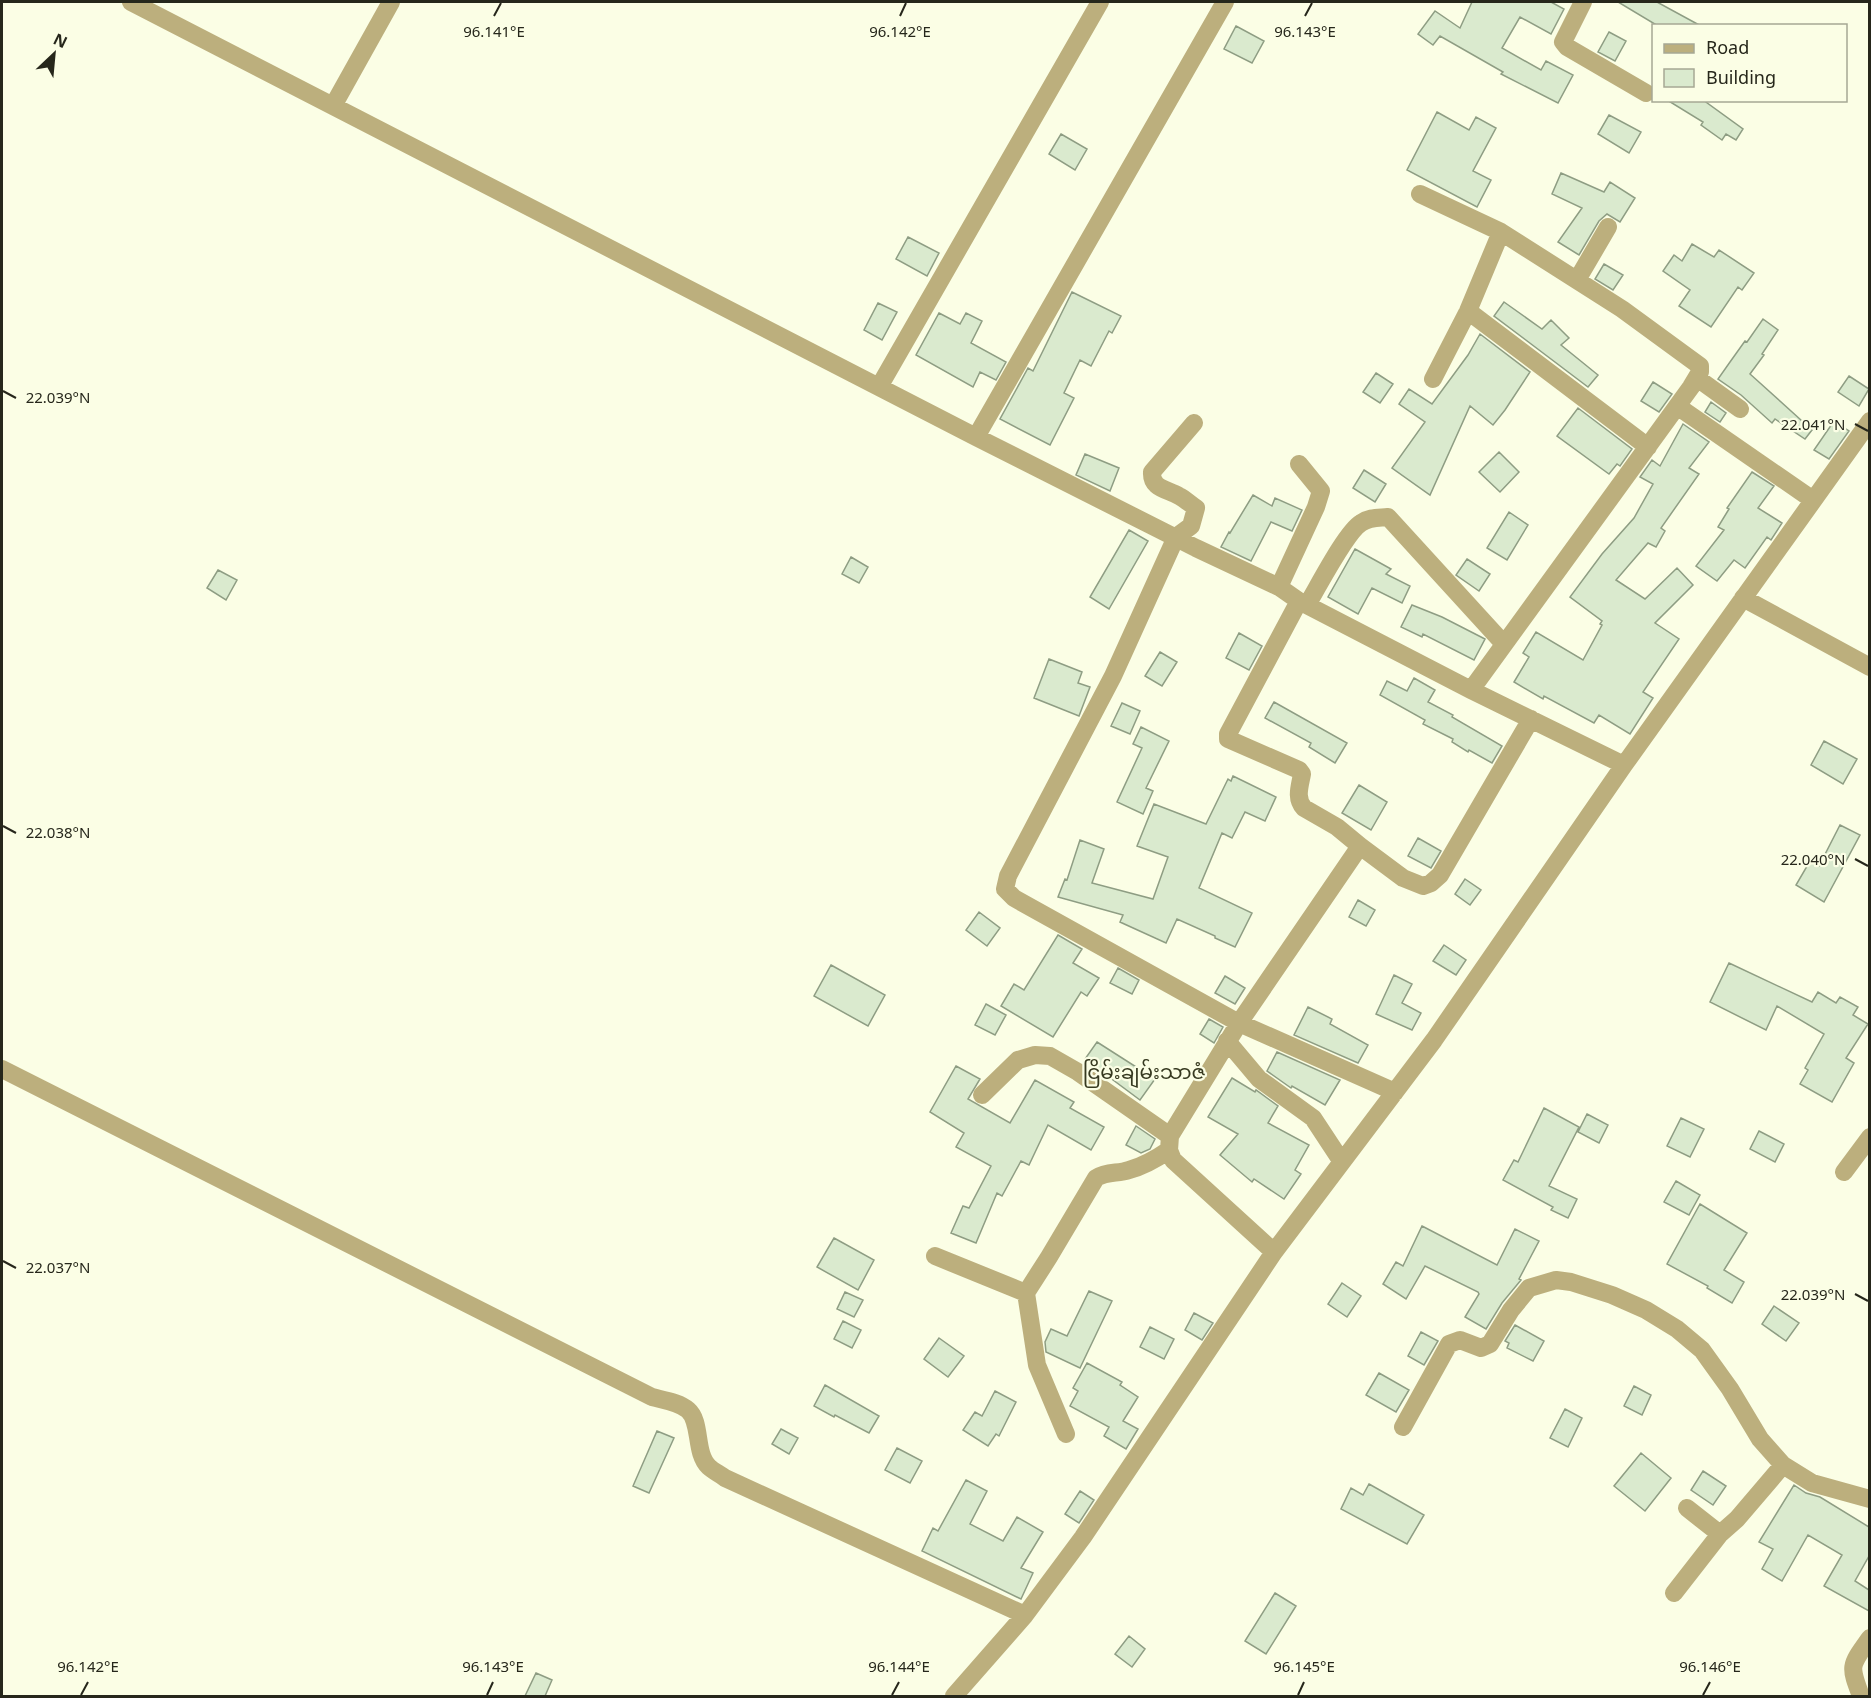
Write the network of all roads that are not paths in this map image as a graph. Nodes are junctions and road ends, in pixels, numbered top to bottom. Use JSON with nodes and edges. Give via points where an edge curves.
{"nodes":[{"id":1,"x":131,"y":2,"type":"edge"},
{"id":2,"x":392,"y":2,"type":"edge"},
{"id":3,"x":1100,"y":2,"type":"edge"},
{"id":4,"x":1225,"y":2,"type":"edge"},
{"id":5,"x":1583,"y":2,"type":"edge"},
{"id":6,"x":1646,"y":93,"type":"dead end"},
{"id":7,"x":333,"y":106,"type":"junction"},
{"id":8,"x":1420,"y":194,"type":"dead end"},
{"id":9,"x":1608,"y":227,"type":"dead end"},
{"id":10,"x":1501,"y":232,"type":"junction"},
{"id":11,"x":1577,"y":280,"type":"junction"},
{"id":12,"x":1468,"y":311,"type":"junction"},
{"id":13,"x":1697,"y":378,"type":"junction"},
{"id":14,"x":1432,"y":380,"type":"dead end"},
{"id":15,"x":879,"y":387,"type":"junction"},
{"id":16,"x":1677,"y":406,"type":"junction"},
{"id":17,"x":1740,"y":409,"type":"dead end"},
{"id":18,"x":1869,"y":421,"type":"edge"},
{"id":19,"x":1194,"y":423,"type":"dead end"},
{"id":20,"x":976,"y":437,"type":"junction"},
{"id":21,"x":1648,"y":447,"type":"junction"},
{"id":22,"x":1299,"y":464,"type":"dead end"},
{"id":23,"x":1813,"y":500,"type":"junction"},
{"id":24,"x":1176,"y":537,"type":"junction"},
{"id":25,"x":1279,"y":587,"type":"junction"},
{"id":26,"x":1743,"y":598,"type":"junction"},
{"id":27,"x":1303,"y":603,"type":"junction"},
{"id":28,"x":1504,"y":644,"type":"junction"},
{"id":29,"x":1869,"y":667,"type":"edge"},
{"id":30,"x":1471,"y":690,"type":"junction"},
{"id":31,"x":1531,"y":719,"type":"junction"},
{"id":32,"x":1624,"y":765,"type":"junction"},
{"id":33,"x":1360,"y":846,"type":"junction"},
{"id":34,"x":1239,"y":1023,"type":"junction"},
{"id":35,"x":1227,"y":1041,"type":"junction"},
{"id":36,"x":2,"y":1069,"type":"edge"},
{"id":37,"x":1395,"y":1092,"type":"junction"},
{"id":38,"x":982,"y":1095,"type":"dead end"},
{"id":39,"x":1869,"y":1137,"type":"edge"},
{"id":40,"x":1169,"y":1143,"type":"junction"},
{"id":41,"x":1342,"y":1162,"type":"junction"},
{"id":42,"x":1844,"y":1172,"type":"dead end"},
{"id":43,"x":1274,"y":1252,"type":"junction"},
{"id":44,"x":935,"y":1256,"type":"dead end"},
{"id":45,"x":1026,"y":1293,"type":"junction"},
{"id":46,"x":1403,"y":1427,"type":"dead end"},
{"id":47,"x":1066,"y":1434,"type":"dead end"},
{"id":48,"x":1783,"y":1466,"type":"junction"},
{"id":49,"x":1869,"y":1499,"type":"edge"},
{"id":50,"x":1687,"y":1508,"type":"dead end"},
{"id":51,"x":1720,"y":1534,"type":"junction"},
{"id":52,"x":1674,"y":1593,"type":"dead end"},
{"id":53,"x":1024,"y":1615,"type":"junction"},
{"id":54,"x":1869,"y":1638,"type":"edge"},
{"id":55,"x":954,"y":1696,"type":"edge"},
{"id":56,"x":1861,"y":1696,"type":"edge"}],
"edges":[{"from":1,"to":7,"type":"street"},
{"from":2,"to":7,"type":"street"},
{"from":3,"to":15,"type":"street"},
{"from":4,"to":20,"type":"street"},
{"from":5,"to":6,"type":"street","via":[[1563,42]]},
{"from":7,"to":15,"type":"street"},
{"from":8,"to":10,"type":"street"},
{"from":9,"to":11,"type":"street"},
{"from":10,"to":11,"type":"street"},
{"from":10,"to":12,"type":"street"},
{"from":11,"to":13,"type":"street","via":[[1694,360],[1700,366]]},
{"from":12,"to":14,"type":"street"},
{"from":12,"to":21,"type":"street"},
{"from":13,"to":16,"type":"street"},
{"from":13,"to":17,"type":"street"},
{"from":15,"to":20,"type":"street"},
{"from":16,"to":21,"type":"street"},
{"from":16,"to":23,"type":"street"},
{"from":18,"to":23,"type":"street"},
{"from":19,"to":24,"type":"street","via":[[1152,472],[1156,486],[1181,496],[1196,508],[1191,526]]},
{"from":20,"to":24,"type":"street"},
{"from":21,"to":28,"type":"street"},
{"from":22,"to":25,"type":"street","via":[[1321,491]]},
{"from":23,"to":26,"type":"street"},
{"from":24,"to":25,"type":"street"},
{"from":24,"to":34,"type":"street","via":[[1113,676],[1008,876],[1005,889],[1014,898]]},
{"from":25,"to":27,"type":"street"},
{"from":26,"to":29,"type":"street"},
{"from":26,"to":32,"type":"street"},
{"from":27,"to":28,"type":"street","via":[[1358,524],[1388,517]]},
{"from":27,"to":30,"type":"street"},
{"from":27,"to":33,"type":"street","via":[[1228,739],[1299,770],[1300,804]]},
{"from":28,"to":30,"type":"street"},
{"from":30,"to":31,"type":"street"},
{"from":31,"to":32,"type":"street"},
{"from":31,"to":33,"type":"street","via":[[1440,875],[1431,883],[1423,886],[1403,878]]},
{"from":32,"to":37,"type":"street"},
{"from":33,"to":34,"type":"street"},
{"from":34,"to":35,"type":"street"},
{"from":34,"to":37,"type":"street"},
{"from":35,"to":40,"type":"street"},
{"from":35,"to":41,"type":"street","via":[[1259,1079],[1312,1118]]},
{"from":36,"to":53,"type":"street","via":[[652,1397],[689,1410],[707,1466],[725,1478]]},
{"from":37,"to":41,"type":"street"},
{"from":38,"to":40,"type":"street","via":[[1018,1060],[1050,1056],[1078,1072]]},
{"from":39,"to":42,"type":"street"},
{"from":40,"to":43,"type":"street","via":[[1173,1160]]},
{"from":40,"to":45,"type":"street","via":[[1148,1164],[1096,1178]]},
{"from":41,"to":43,"type":"street"},
{"from":43,"to":53,"type":"street","via":[[1083,1537]]},
{"from":44,"to":45,"type":"street"},
{"from":45,"to":47,"type":"street","via":[[1037,1365]]},
{"from":46,"to":48,"type":"street","via":[[1449,1344],[1460,1340],[1481,1348],[1490,1344],[1529,1288],[1556,1280],[1646,1310],[1685,1336],[1702,1350],[1760,1440]]},
{"from":48,"to":49,"type":"street","via":[[1812,1484]]},
{"from":48,"to":51,"type":"street"},
{"from":50,"to":51,"type":"street"},
{"from":51,"to":52,"type":"street"},
{"from":53,"to":55,"type":"street"},
{"from":54,"to":56,"type":"street","via":[[1853,1663]]}]}
